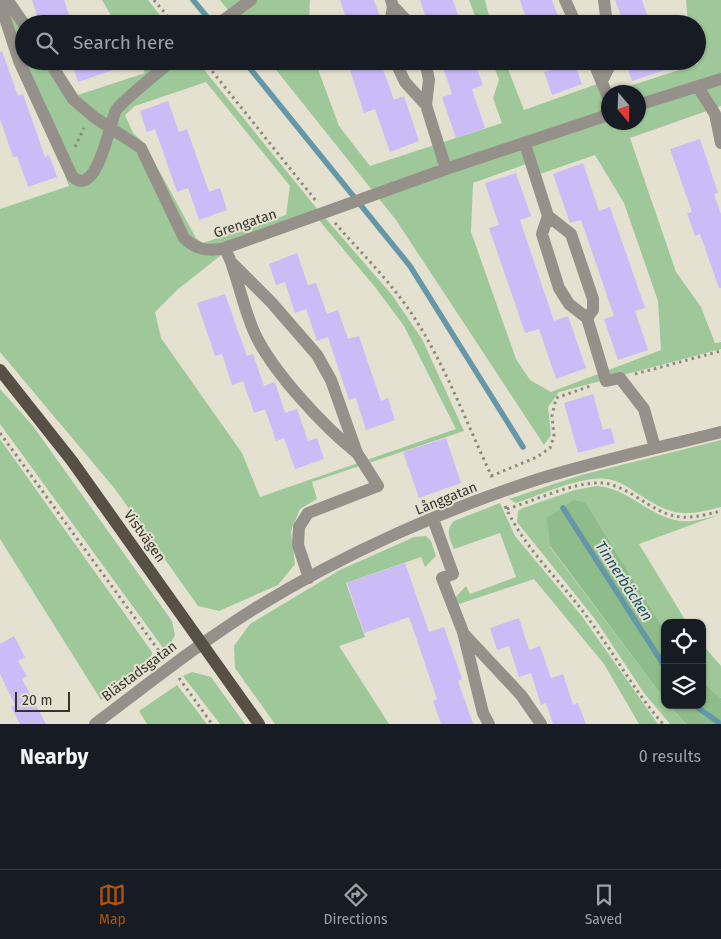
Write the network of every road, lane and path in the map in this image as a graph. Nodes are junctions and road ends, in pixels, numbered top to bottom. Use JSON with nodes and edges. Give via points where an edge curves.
{"nodes":[{"id":1,"x":7,"y":0,"type":"edge"},
{"id":2,"x":154,"y":0,"type":"edge"},
{"id":3,"x":251,"y":0,"type":"edge"},
{"id":4,"x":565,"y":0,"type":"edge"},
{"id":5,"x":604,"y":0,"type":"edge"},
{"id":6,"x":0,"y":3,"type":"edge"},
{"id":7,"x":392,"y":3,"type":"edge"},
{"id":8,"x":18,"y":15,"type":"edge"},
{"id":9,"x":166,"y":15,"type":"edge"},
{"id":10,"x":230,"y":15,"type":"edge"},
{"id":11,"x":402,"y":15,"type":"edge"},
{"id":12,"x":572,"y":15,"type":"edge"},
{"id":13,"x":606,"y":15,"type":"edge"},
{"id":14,"x":15,"y":49,"type":"edge"},
{"id":15,"x":23,"y":70,"type":"edge"},
{"id":16,"x":55,"y":70,"type":"edge"},
{"id":17,"x":161,"y":70,"type":"edge"},
{"id":18,"x":211,"y":70,"type":"edge"},
{"id":19,"x":399,"y":70,"type":"edge"},
{"id":20,"x":427,"y":70,"type":"edge"},
{"id":21,"x":597,"y":70,"type":"edge"},
{"id":22,"x":608,"y":70,"type":"edge"},
{"id":23,"x":721,"y":79,"type":"edge"},
{"id":24,"x":602,"y":81,"type":"junction"},
{"id":25,"x":604,"y":85,"type":"edge"},
{"id":26,"x":698,"y":87,"type":"junction"},
{"id":27,"x":646,"y":103,"type":"edge"},
{"id":28,"x":426,"y":105,"type":"junction"},
{"id":29,"x":718,"y":113,"type":"edge"},
{"id":30,"x":90,"y":114,"type":"junction"},
{"id":31,"x":601,"y":117,"type":"edge"},
{"id":32,"x":111,"y":128,"type":"junction"},
{"id":33,"x":721,"y":143,"type":"edge"},
{"id":34,"x":525,"y":144,"type":"junction"},
{"id":35,"x":63,"y":156,"type":"junction"},
{"id":36,"x":446,"y":169,"type":"junction"},
{"id":37,"x":324,"y":212,"type":"junction"},
{"id":38,"x":548,"y":216,"type":"junction"},
{"id":39,"x":225,"y":248,"type":"junction"},
{"id":40,"x":231,"y":262,"type":"junction"},
{"id":41,"x":271,"y":302,"type":"junction"},
{"id":42,"x":248,"y":315,"type":"junction"},
{"id":43,"x":587,"y":318,"type":"junction"},
{"id":44,"x":721,"y":351,"type":"edge"},
{"id":45,"x":0,"y":370,"type":"edge"},
{"id":46,"x":620,"y":378,"type":"junction"},
{"id":47,"x":606,"y":381,"type":"junction"},
{"id":48,"x":721,"y":432,"type":"edge"},
{"id":49,"x":0,"y":433,"type":"edge"},
{"id":50,"x":655,"y":448,"type":"junction"},
{"id":51,"x":357,"y":453,"type":"junction"},
{"id":52,"x":491,"y":476,"type":"junction"},
{"id":53,"x":499,"y":493,"type":"junction"},
{"id":54,"x":506,"y":509,"type":"junction"},
{"id":55,"x":721,"y":510,"type":"edge"},
{"id":56,"x":433,"y":519,"type":"junction"},
{"id":57,"x":309,"y":578,"type":"junction"},
{"id":58,"x":463,"y":632,"type":"junction"},
{"id":59,"x":202,"y":643,"type":"junction"},
{"id":60,"x":170,"y":667,"type":"junction"},
{"id":61,"x":95,"y":724,"type":"edge"},
{"id":62,"x":212,"y":724,"type":"edge"},
{"id":63,"x":260,"y":724,"type":"edge"},
{"id":64,"x":489,"y":724,"type":"edge"},
{"id":65,"x":541,"y":724,"type":"edge"},
{"id":66,"x":663,"y":724,"type":"edge"}],
"edges":[{"from":1,"to":8,"type":"street"},
{"from":2,"to":9,"type":"path"},
{"from":3,"to":10,"type":"street"},
{"from":4,"to":12,"type":"street"},
{"from":5,"to":13,"type":"street"},
{"from":6,"to":14,"type":"street"},
{"from":7,"to":11,"type":"street"},
{"from":15,"to":35,"type":"street"},
{"from":16,"to":30,"type":"street","name":"Grengatan","via":[[73,98]]},
{"from":17,"to":32,"type":"street","via":[[116,110]]},
{"from":18,"to":37,"type":"path"},
{"from":19,"to":28,"type":"street","via":[[405,82]]},
{"from":20,"to":28,"type":"street"},
{"from":21,"to":24,"type":"street"},
{"from":22,"to":24,"type":"street"},
{"from":23,"to":26,"type":"street"},
{"from":24,"to":25,"type":"street"},
{"from":26,"to":27,"type":"street"},
{"from":26,"to":29,"type":"street"},
{"from":28,"to":36,"type":"street"},
{"from":29,"to":33,"type":"street"},
{"from":30,"to":32,"type":"street","name":"Grengatan"},
{"from":30,"to":35,"type":"path","via":[[74,151]]},
{"from":31,"to":34,"type":"street","name":"Grengatan"},
{"from":32,"to":35,"type":"street","via":[[95,170],[88,178],[76,180]]},
{"from":32,"to":39,"type":"street","name":"Grengatan","via":[[141,148],[184,238],[198,248]]},
{"from":34,"to":36,"type":"street","name":"Grengatan"},
{"from":34,"to":38,"type":"street"},
{"from":36,"to":37,"type":"street","name":"Grengatan"},
{"from":37,"to":39,"type":"street","name":"Grengatan"},
{"from":37,"to":52,"type":"path","via":[[386,279],[417,320],[439,360]]},
{"from":38,"to":43,"type":"street","via":[[542,234],[559,288],[569,304]]},
{"from":38,"to":43,"type":"street","via":[[570,234],[593,299],[593,310]]},
{"from":39,"to":40,"type":"street"},
{"from":40,"to":41,"type":"street"},
{"from":40,"to":42,"type":"street"},
{"from":41,"to":42,"type":"street","via":[[256,306]]},
{"from":41,"to":51,"type":"street","via":[[318,355]]},
{"from":42,"to":51,"type":"street","via":[[276,365],[331,432]]},
{"from":43,"to":47,"type":"street"},
{"from":44,"to":46,"type":"path"},
{"from":45,"to":59,"type":"main road","name":"Vistvägen","via":[[72,461]]},
{"from":46,"to":47,"type":"street"},
{"from":46,"to":50,"type":"street","via":[[644,409]]},
{"from":47,"to":52,"type":"path","via":[[556,398],[552,416],[554,436],[550,448],[538,457]]},
{"from":48,"to":50,"type":"street","name":"Långgatan"},
{"from":49,"to":60,"type":"path"},
{"from":50,"to":53,"type":"street","name":"Långgatan","via":[[581,466]]},
{"from":51,"to":57,"type":"street","via":[[378,486],[308,513],[299,528],[298,545]]},
{"from":52,"to":53,"type":"path"},
{"from":53,"to":54,"type":"path"},
{"from":53,"to":56,"type":"street","name":"Långgatan"},
{"from":54,"to":55,"type":"path","via":[[580,485],[603,483],[625,490],[665,515],[683,518]]},
{"from":54,"to":66,"type":"path","via":[[521,537],[590,621]]},
{"from":56,"to":57,"type":"street","name":"Långgatan"},
{"from":56,"to":58,"type":"street","via":[[452,574],[442,578]]},
{"from":57,"to":59,"type":"street","name":"Långgatan"},
{"from":58,"to":64,"type":"street","via":[[483,713]]},
{"from":58,"to":65,"type":"street","via":[[521,695]]},
{"from":59,"to":60,"type":"street","name":"Blästadsgatan"},
{"from":59,"to":63,"type":"main road","name":"Vistvägen"},
{"from":60,"to":61,"type":"street","name":"Blästadsgatan"},
{"from":60,"to":62,"type":"path"}]}
